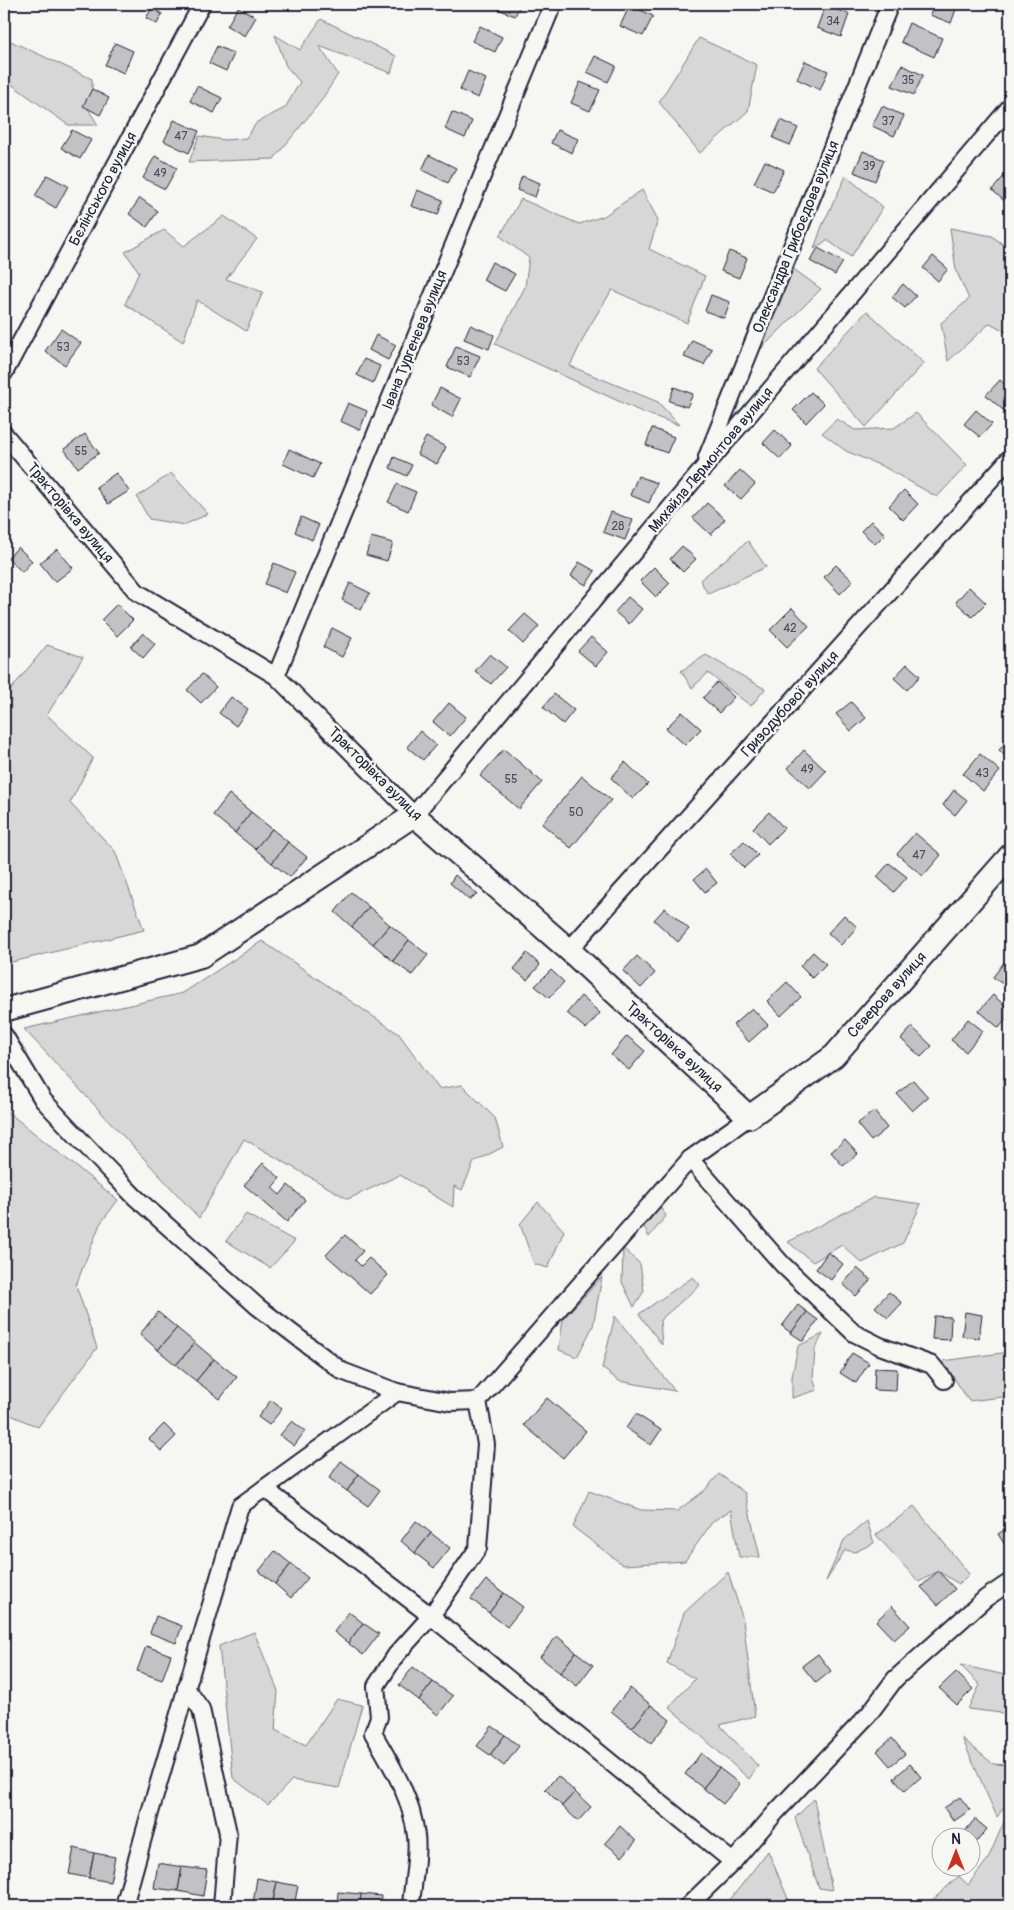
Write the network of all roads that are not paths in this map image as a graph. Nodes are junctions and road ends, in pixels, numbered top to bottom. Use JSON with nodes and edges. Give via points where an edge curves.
{"nodes":[{"id":1,"x":202,"y":4,"type":"edge"},
{"id":2,"x":553,"y":4,"type":"edge"},
{"id":3,"x":890,"y":4,"type":"edge"},
{"id":4,"x":1010,"y":107,"type":"edge"},
{"id":5,"x":4,"y":373,"type":"edge"},
{"id":6,"x":4,"y":434,"type":"edge"},
{"id":7,"x":1010,"y":458,"type":"edge"},
{"id":8,"x":702,"y":470,"type":"junction"},
{"id":9,"x":276,"y":676,"type":"junction"},
{"id":10,"x":414,"y":814,"type":"junction"},
{"id":11,"x":1010,"y":856,"type":"edge"},
{"id":12,"x":569,"y":950,"type":"junction"},
{"id":13,"x":4,"y":1010,"type":"edge"},
{"id":14,"x":4,"y":1035,"type":"edge"},
{"id":15,"x":749,"y":1117,"type":"junction"},
{"id":16,"x":690,"y":1159,"type":"junction"},
{"id":17,"x":944,"y":1380,"type":"dead end"},
{"id":18,"x":397,"y":1392,"type":"junction"},
{"id":19,"x":478,"y":1401,"type":"junction"},
{"id":20,"x":265,"y":1489,"type":"junction"},
{"id":21,"x":1010,"y":1582,"type":"edge"},
{"id":22,"x":431,"y":1616,"type":"junction"},
{"id":23,"x":186,"y":1688,"type":"junction"},
{"id":24,"x":733,"y":1862,"type":"junction"},
{"id":25,"x":124,"y":1906,"type":"edge"},
{"id":26,"x":222,"y":1906,"type":"edge"},
{"id":27,"x":411,"y":1906,"type":"edge"},
{"id":28,"x":688,"y":1906,"type":"edge"}],
"edges":[{"from":1,"to":5,"type":"street","name":"Бєлінського вулиця"},
{"from":2,"to":9,"type":"street","name":"Івана Тургенєва вулиця"},
{"from":3,"to":8,"type":"street","name":"Олександра Грибоєдова вулиця"},
{"from":4,"to":8,"type":"street","name":"Михайла Лермонтова вулиця"},
{"from":6,"to":9,"type":"street","name":"Тракторівка вулиця","via":[[137,592]]},
{"from":7,"to":12,"type":"street","name":"Гризодубової вулиця"},
{"from":8,"to":10,"type":"street","name":"Михайла Лермонтова вулиця"},
{"from":9,"to":10,"type":"street","name":"Тракторівка вулиця"},
{"from":10,"to":12,"type":"main road","name":"Тракторівка вулиця"},
{"from":10,"to":13,"type":"main road","via":[[201,956]]},
{"from":11,"to":15,"type":"main road","name":"Сєверова вулиця","via":[[834,1056]]},
{"from":12,"to":15,"type":"main road","name":"Тракторівка вулиця"},
{"from":14,"to":18,"type":"street","via":[[43,1100],[135,1197],[258,1308],[342,1371]]},
{"from":15,"to":16,"type":"street"},
{"from":16,"to":17,"type":"street","via":[[782,1264],[854,1333],[932,1365]]},
{"from":16,"to":19,"type":"street"},
{"from":18,"to":19,"type":"street","via":[[450,1402]]},
{"from":18,"to":20,"type":"street"},
{"from":19,"to":22,"type":"street","via":[[486,1444],[478,1548]]},
{"from":20,"to":22,"type":"street"},
{"from":20,"to":23,"type":"street","via":[[240,1506]]},
{"from":21,"to":24,"type":"street","via":[[986,1598],[896,1679],[869,1714]]},
{"from":22,"to":24,"type":"street"},
{"from":22,"to":27,"type":"street","via":[[396,1655],[376,1686],[379,1717],[373,1733],[410,1804],[417,1838]]},
{"from":23,"to":25,"type":"street"},
{"from":23,"to":26,"type":"street","via":[[201,1708],[228,1834]]},
{"from":24,"to":28,"type":"street"}]}
